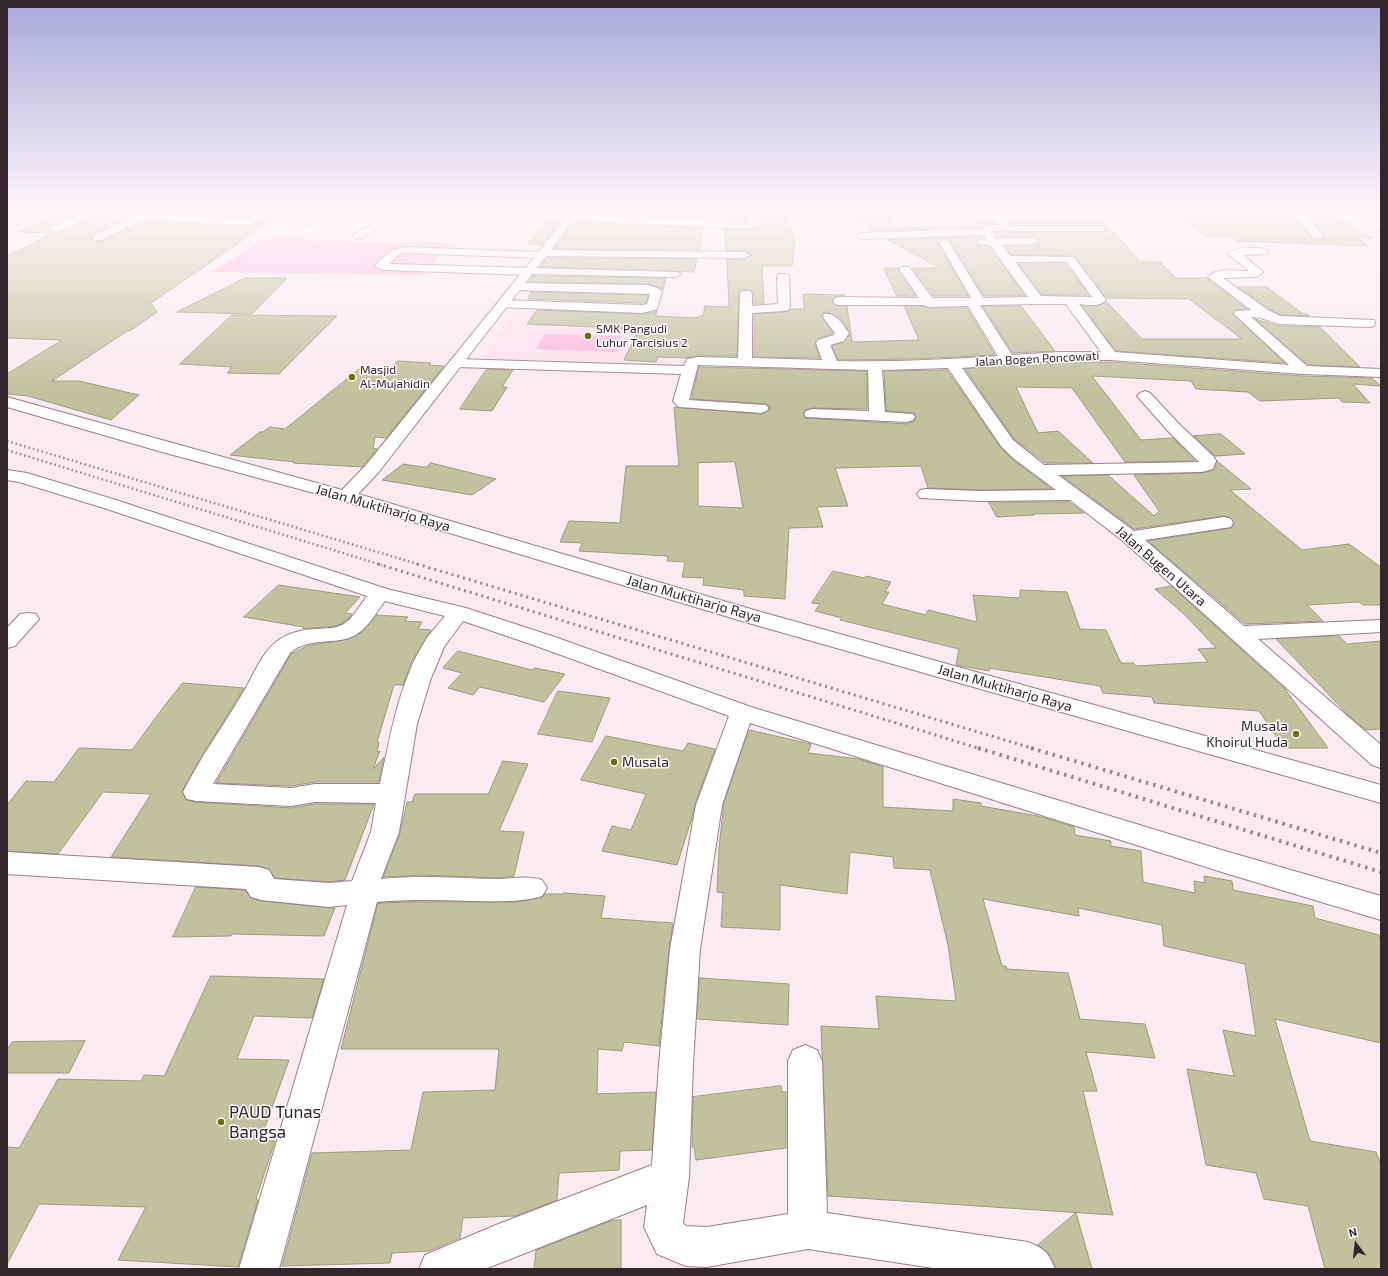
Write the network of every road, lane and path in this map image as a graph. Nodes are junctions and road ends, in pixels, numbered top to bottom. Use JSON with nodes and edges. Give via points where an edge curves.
{"nodes":[{"id":1,"x":528,"y":273,"type":"edge"},
{"id":2,"x":604,"y":273,"type":"edge"},
{"id":3,"x":908,"y":273,"type":"edge"},
{"id":4,"x":960,"y":273,"type":"edge"},
{"id":5,"x":1017,"y":273,"type":"edge"},
{"id":6,"x":1079,"y":273,"type":"edge"},
{"id":7,"x":1256,"y":273,"type":"edge"},
{"id":8,"x":674,"y":274,"type":"dead end"},
{"id":9,"x":783,"y":276,"type":"dead end"},
{"id":10,"x":517,"y":286,"type":"junction"},
{"id":11,"x":746,"y":294,"type":"dead end"},
{"id":12,"x":1037,"y":300,"type":"junction"},
{"id":13,"x":839,"y":301,"type":"dead end"},
{"id":14,"x":1070,"y":301,"type":"junction"},
{"id":15,"x":976,"y":302,"type":"junction"},
{"id":16,"x":929,"y":303,"type":"junction"},
{"id":17,"x":503,"y":304,"type":"junction"},
{"id":18,"x":746,"y":310,"type":"junction"},
{"id":19,"x":1264,"y":312,"type":"junction"},
{"id":20,"x":1357,"y":313,"type":"dead end"},
{"id":21,"x":829,"y":318,"type":"dead end"},
{"id":22,"x":1369,"y":323,"type":"junction"},
{"id":23,"x":1381,"y":331,"type":"edge"},
{"id":24,"x":1111,"y":356,"type":"junction"},
{"id":25,"x":1007,"y":359,"type":"junction"},
{"id":26,"x":745,"y":362,"type":"junction"},
{"id":27,"x":456,"y":363,"type":"junction"},
{"id":28,"x":831,"y":364,"type":"junction"},
{"id":29,"x":952,"y":364,"type":"junction"},
{"id":30,"x":691,"y":366,"type":"junction"},
{"id":31,"x":875,"y":366,"type":"junction"},
{"id":32,"x":1303,"y":370,"type":"junction"},
{"id":33,"x":1381,"y":373,"type":"edge"},
{"id":34,"x":1145,"y":396,"type":"dead end"},
{"id":35,"x":7,"y":402,"type":"edge"},
{"id":36,"x":761,"y":408,"type":"dead end"},
{"id":37,"x":812,"y":414,"type":"dead end"},
{"id":38,"x":877,"y":416,"type":"junction"},
{"id":39,"x":907,"y":417,"type":"dead end"},
{"id":40,"x":1040,"y":470,"type":"junction"},
{"id":41,"x":7,"y":475,"type":"edge"},
{"id":42,"x":926,"y":494,"type":"dead end"},
{"id":43,"x":1073,"y":495,"type":"junction"},
{"id":44,"x":346,"y":496,"type":"junction"},
{"id":45,"x":1224,"y":522,"type":"dead end"},
{"id":46,"x":1130,"y":537,"type":"junction"},
{"id":47,"x":380,"y":593,"type":"junction"},
{"id":48,"x":458,"y":613,"type":"junction"},
{"id":49,"x":28,"y":619,"type":"dead end"},
{"id":50,"x":1381,"y":626,"type":"edge"},
{"id":51,"x":1238,"y":633,"type":"junction"},
{"id":52,"x":7,"y":641,"type":"edge"},
{"id":53,"x":742,"y":712,"type":"junction"},
{"id":54,"x":1380,"y":757,"type":"edge"},
{"id":55,"x":391,"y":794,"type":"junction"},
{"id":56,"x":1381,"y":794,"type":"edge"},
{"id":57,"x":7,"y":862,"type":"edge"},
{"id":58,"x":532,"y":888,"type":"dead end"},
{"id":59,"x":365,"y":892,"type":"junction"},
{"id":60,"x":1381,"y":908,"type":"edge"},
{"id":61,"x":805,"y":1061,"type":"dead end"},
{"id":62,"x":670,"y":1177,"type":"junction"},
{"id":63,"x":808,"y":1230,"type":"junction"},
{"id":64,"x":259,"y":1269,"type":"edge"},
{"id":65,"x":439,"y":1269,"type":"edge"},
{"id":66,"x":1035,"y":1269,"type":"edge"}],
"edges":[{"from":1,"to":10,"type":"street"},
{"from":2,"to":8,"type":"street"},
{"from":3,"to":16,"type":"street"},
{"from":4,"to":15,"type":"street"},
{"from":5,"to":12,"type":"street"},
{"from":6,"to":14,"type":"street","via":[[1100,301]]},
{"from":7,"to":19,"type":"street","via":[[1223,274],[1214,277]]},
{"from":9,"to":18,"type":"street","via":[[784,307]]},
{"from":10,"to":17,"type":"street"},
{"from":10,"to":17,"type":"street","via":[[648,289],[656,292],[653,306],[643,309]]},
{"from":11,"to":18,"type":"street"},
{"from":12,"to":14,"type":"street"},
{"from":12,"to":15,"type":"street"},
{"from":13,"to":16,"type":"street"},
{"from":14,"to":24,"type":"street"},
{"from":15,"to":16,"type":"street"},
{"from":15,"to":25,"type":"street"},
{"from":17,"to":27,"type":"street"},
{"from":18,"to":26,"type":"street"},
{"from":19,"to":22,"type":"street","via":[[1279,320]]},
{"from":19,"to":32,"type":"street","via":[[1240,314]]},
{"from":20,"to":22,"type":"street"},
{"from":21,"to":28,"type":"street","via":[[842,333],[839,338],[823,343]]},
{"from":22,"to":23,"type":"street"},
{"from":24,"to":25,"type":"street","name":"Jalan Bogen Poncowati"},
{"from":24,"to":32,"type":"street","name":"Jalan Bogen Poncowati"},
{"from":25,"to":29,"type":"street","name":"Jalan Bogen Poncowati"},
{"from":26,"to":28,"type":"street","name":"Jalan Bogen Poncowati"},
{"from":26,"to":30,"type":"street","name":"Jalan Bogen Poncowati","via":[[698,361]]},
{"from":27,"to":30,"type":"street","name":"Jalan Bogen Poncowati"},
{"from":27,"to":44,"type":"street","via":[[372,469]]},
{"from":28,"to":31,"type":"street","name":"Jalan Bogen Poncowati"},
{"from":29,"to":31,"type":"street","name":"Jalan Bogen Poncowati"},
{"from":29,"to":40,"type":"street","name":"Jalan Bugen Utara","via":[[1007,442],[1018,454]]},
{"from":30,"to":36,"type":"street","via":[[681,400],[684,404]]},
{"from":31,"to":38,"type":"street"},
{"from":32,"to":33,"type":"street","name":"Jalan Bogen Poncowati"},
{"from":34,"to":40,"type":"street","via":[[1208,461],[1207,465]]},
{"from":35,"to":44,"type":"street","name":"Jalan Muktiharjo Raya"},
{"from":37,"to":38,"type":"street"},
{"from":38,"to":39,"type":"street"},
{"from":40,"to":43,"type":"street","name":"Jalan Bugen Utara"},
{"from":41,"to":47,"type":"street","via":[[110,504]]},
{"from":42,"to":43,"type":"street"},
{"from":43,"to":46,"type":"street","name":"Jalan Bugen Utara"},
{"from":44,"to":56,"type":"street","name":"Jalan Muktiharjo Raya","via":[[753,617]]},
{"from":45,"to":46,"type":"street"},
{"from":46,"to":51,"type":"street","name":"Jalan Bugen Utara"},
{"from":47,"to":48,"type":"street"},
{"from":47,"to":55,"type":"street","via":[[350,630],[339,634],[310,634],[285,645],[218,751],[196,792],[291,797],[315,793]]},
{"from":48,"to":53,"type":"street"},
{"from":48,"to":55,"type":"street","via":[[433,646],[419,678],[405,724]]},
{"from":49,"to":52,"type":"street"},
{"from":50,"to":51,"type":"street"},
{"from":51,"to":54,"type":"street","name":"Jalan Bugen Utara"},
{"from":53,"to":60,"type":"street"},
{"from":53,"to":62,"type":"street","via":[[709,805],[685,949]]},
{"from":55,"to":59,"type":"street","via":[[386,832],[367,877]]},
{"from":57,"to":59,"type":"street","via":[[259,878],[261,888],[329,895]]},
{"from":58,"to":59,"type":"street","via":[[404,888]]},
{"from":59,"to":64,"type":"street"},
{"from":61,"to":63,"type":"street"},
{"from":62,"to":63,"type":"street","via":[[663,1227],[671,1240],[686,1246],[707,1247]]},
{"from":62,"to":65,"type":"street","via":[[520,1234]]},
{"from":63,"to":66,"type":"street","via":[[1028,1262]]}]}
